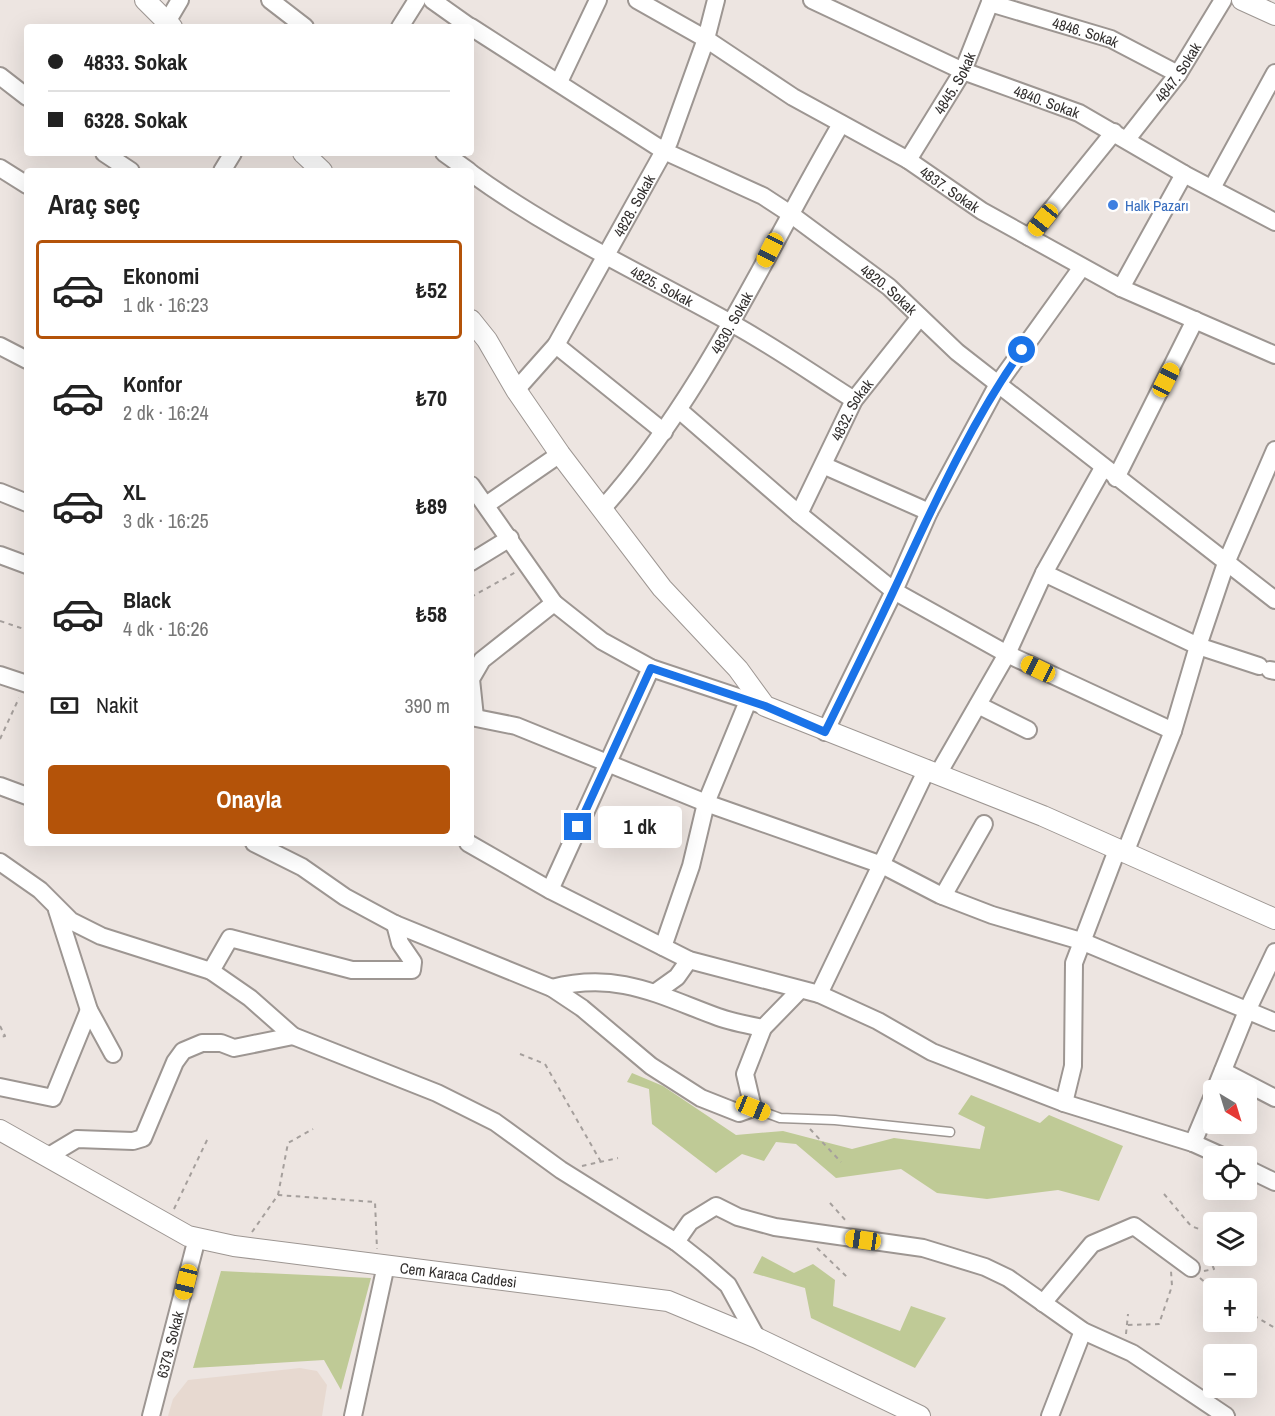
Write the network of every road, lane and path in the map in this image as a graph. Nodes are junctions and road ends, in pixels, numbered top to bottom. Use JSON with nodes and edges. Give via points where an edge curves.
{"nodes":[{"id":1,"x":145,"y":0,"type":"edge"},
{"id":2,"x":180,"y":0,"type":"edge"},
{"id":3,"x":270,"y":0,"type":"edge"},
{"id":4,"x":417,"y":0,"type":"edge"},
{"id":5,"x":432,"y":0,"type":"edge"},
{"id":6,"x":598,"y":0,"type":"edge"},
{"id":7,"x":637,"y":0,"type":"edge"},
{"id":8,"x":716,"y":0,"type":"edge"},
{"id":9,"x":812,"y":0,"type":"edge"},
{"id":10,"x":1223,"y":0,"type":"edge"},
{"id":11,"x":991,"y":1,"type":"edge"},
{"id":12,"x":1246,"y":1,"type":"edge"},
{"id":13,"x":1275,"y":15,"type":"edge"},
{"id":14,"x":168,"y":24,"type":"edge"},
{"id":15,"x":169,"y":24,"type":"edge"},
{"id":16,"x":301,"y":24,"type":"edge"},
{"id":17,"x":402,"y":24,"type":"edge"},
{"id":18,"x":467,"y":24,"type":"edge"},
{"id":19,"x":474,"y":29,"type":"edge"},
{"id":20,"x":706,"y":39,"type":"junction"},
{"id":21,"x":963,"y":71,"type":"junction"},
{"id":22,"x":1275,"y":73,"type":"edge"},
{"id":23,"x":1178,"y":74,"type":"junction"},
{"id":24,"x":0,"y":76,"type":"edge"},
{"id":25,"x":559,"y":82,"type":"junction"},
{"id":26,"x":24,"y":95,"type":"edge"},
{"id":27,"x":841,"y":124,"type":"junction"},
{"id":28,"x":1120,"y":136,"type":"junction"},
{"id":29,"x":664,"y":152,"type":"junction"},
{"id":30,"x":108,"y":156,"type":"edge"},
{"id":31,"x":309,"y":156,"type":"edge"},
{"id":32,"x":448,"y":156,"type":"edge"},
{"id":33,"x":908,"y":160,"type":"junction"},
{"id":34,"x":0,"y":168,"type":"edge"},
{"id":35,"x":126,"y":168,"type":"edge"},
{"id":36,"x":319,"y":168,"type":"edge"},
{"id":37,"x":465,"y":168,"type":"edge"},
{"id":38,"x":1184,"y":174,"type":"junction"},
{"id":39,"x":474,"y":175,"type":"edge"},
{"id":40,"x":24,"y":183,"type":"edge"},
{"id":41,"x":1212,"y":188,"type":"junction"},
{"id":42,"x":789,"y":213,"type":"junction"},
{"id":43,"x":1275,"y":222,"type":"edge"},
{"id":44,"x":1029,"y":237,"type":"junction"},
{"id":45,"x":604,"y":257,"type":"junction"},
{"id":46,"x":1082,"y":267,"type":"junction"},
{"id":47,"x":1121,"y":288,"type":"junction"},
{"id":48,"x":920,"y":316,"type":"junction"},
{"id":49,"x":1195,"y":320,"type":"junction"},
{"id":50,"x":474,"y":324,"type":"edge"},
{"id":51,"x":732,"y":324,"type":"junction"},
{"id":52,"x":556,"y":345,"type":"junction"},
{"id":53,"x":0,"y":346,"type":"edge"},
{"id":54,"x":1273,"y":349,"type":"edge"},
{"id":55,"x":24,"y":358,"type":"edge"},
{"id":56,"x":998,"y":384,"type":"junction"},
{"id":57,"x":516,"y":390,"type":"junction"},
{"id":58,"x":854,"y":400,"type":"junction"},
{"id":59,"x":679,"y":410,"type":"junction"},
{"id":60,"x":664,"y":432,"type":"junction"},
{"id":61,"x":1275,"y":450,"type":"edge"},
{"id":62,"x":560,"y":454,"type":"junction"},
{"id":63,"x":825,"y":466,"type":"junction"},
{"id":64,"x":1110,"y":473,"type":"junction"},
{"id":65,"x":474,"y":489,"type":"edge"},
{"id":66,"x":0,"y":492,"type":"edge"},
{"id":67,"x":24,"y":502,"type":"edge"},
{"id":68,"x":486,"y":505,"type":"junction"},
{"id":69,"x":603,"y":508,"type":"junction"},
{"id":70,"x":928,"y":512,"type":"junction"},
{"id":71,"x":799,"y":514,"type":"junction"},
{"id":72,"x":510,"y":538,"type":"junction"},
{"id":73,"x":0,"y":555,"type":"edge"},
{"id":74,"x":474,"y":560,"type":"edge"},
{"id":75,"x":1226,"y":563,"type":"junction"},
{"id":76,"x":24,"y":564,"type":"edge"},
{"id":77,"x":528,"y":565,"type":"junction"},
{"id":78,"x":1044,"y":573,"type":"junction"},
{"id":79,"x":894,"y":591,"type":"junction"},
{"id":80,"x":474,"y":595,"type":"edge"},
{"id":81,"x":1275,"y":600,"type":"edge"},
{"id":82,"x":554,"y":603,"type":"junction"},
{"id":83,"x":0,"y":621,"type":"edge"},
{"id":84,"x":24,"y":629,"type":"edge"},
{"id":85,"x":1198,"y":646,"type":"junction"},
{"id":86,"x":1007,"y":654,"type":"junction"},
{"id":87,"x":651,"y":668,"type":"junction"},
{"id":88,"x":1268,"y":669,"type":"edge"},
{"id":89,"x":474,"y":674,"type":"edge"},
{"id":90,"x":0,"y":675,"type":"edge"},
{"id":91,"x":24,"y":683,"type":"edge"},
{"id":92,"x":24,"y":688,"type":"edge"},
{"id":93,"x":757,"y":704,"type":"junction"},
{"id":94,"x":978,"y":705,"type":"junction"},
{"id":95,"x":474,"y":717,"type":"edge"},
{"id":96,"x":1028,"y":730,"type":"dead end"},
{"id":97,"x":1173,"y":730,"type":"junction"},
{"id":98,"x":825,"y":732,"type":"junction"},
{"id":99,"x":0,"y":739,"type":"edge"},
{"id":100,"x":606,"y":765,"type":"junction"},
{"id":101,"x":932,"y":772,"type":"junction"},
{"id":102,"x":0,"y":786,"type":"edge"},
{"id":103,"x":24,"y":795,"type":"edge"},
{"id":104,"x":706,"y":803,"type":"junction"},
{"id":105,"x":984,"y":824,"type":"dead end"},
{"id":106,"x":260,"y":846,"type":"edge"},
{"id":107,"x":473,"y":846,"type":"edge"},
{"id":108,"x":1121,"y":852,"type":"junction"},
{"id":109,"x":0,"y":862,"type":"edge"},
{"id":110,"x":882,"y":865,"type":"junction"},
{"id":111,"x":550,"y":890,"type":"junction"},
{"id":112,"x":943,"y":896,"type":"junction"},
{"id":113,"x":56,"y":906,"type":"junction"},
{"id":114,"x":1274,"y":913,"type":"edge"},
{"id":115,"x":394,"y":924,"type":"junction"},
{"id":116,"x":1081,"y":941,"type":"junction"},
{"id":117,"x":663,"y":947,"type":"junction"},
{"id":118,"x":1275,"y":952,"type":"edge"},
{"id":119,"x":689,"y":960,"type":"junction"},
{"id":120,"x":211,"y":971,"type":"junction"},
{"id":121,"x":552,"y":988,"type":"junction"},
{"id":122,"x":800,"y":990,"type":"junction"},
{"id":123,"x":656,"y":992,"type":"junction"},
{"id":124,"x":819,"y":994,"type":"junction"},
{"id":125,"x":89,"y":1010,"type":"junction"},
{"id":126,"x":1247,"y":1011,"type":"junction"},
{"id":127,"x":1275,"y":1022,"type":"edge"},
{"id":128,"x":0,"y":1026,"type":"edge"},
{"id":129,"x":763,"y":1028,"type":"junction"},
{"id":130,"x":293,"y":1036,"type":"junction"},
{"id":131,"x":0,"y":1037,"type":"edge"},
{"id":132,"x":113,"y":1054,"type":"dead end"},
{"id":133,"x":520,"y":1054,"type":"dead end"},
{"id":134,"x":1222,"y":1071,"type":"junction"},
{"id":135,"x":1219,"y":1080,"type":"edge"},
{"id":136,"x":0,"y":1087,"type":"edge"},
{"id":137,"x":1275,"y":1098,"type":"edge"},
{"id":138,"x":1064,"y":1103,"type":"junction"},
{"id":139,"x":753,"y":1108,"type":"junction"},
{"id":140,"x":800,"y":1119,"type":"junction"},
{"id":141,"x":1203,"y":1119,"type":"edge"},
{"id":142,"x":313,"y":1129,"type":"dead end"},
{"id":143,"x":0,"y":1130,"type":"edge"},
{"id":144,"x":950,"y":1132,"type":"dead end"},
{"id":145,"x":208,"y":1136,"type":"dead end"},
{"id":146,"x":1193,"y":1143,"type":"junction"},
{"id":147,"x":1203,"y":1147,"type":"edge"},
{"id":148,"x":47,"y":1157,"type":"junction"},
{"id":149,"x":618,"y":1158,"type":"dead end"},
{"id":150,"x":601,"y":1162,"type":"junction"},
{"id":151,"x":841,"y":1162,"type":"dead end"},
{"id":152,"x":561,"y":1170,"type":"junction"},
{"id":153,"x":1257,"y":1173,"type":"edge"},
{"id":154,"x":1275,"y":1182,"type":"edge"},
{"id":155,"x":1164,"y":1194,"type":"dead end"},
{"id":156,"x":278,"y":1195,"type":"junction"},
{"id":157,"x":167,"y":1225,"type":"junction"},
{"id":158,"x":1199,"y":1229,"type":"dead end"},
{"id":159,"x":800,"y":1231,"type":"junction"},
{"id":160,"x":197,"y":1238,"type":"junction"},
{"id":161,"x":676,"y":1242,"type":"junction"},
{"id":162,"x":242,"y":1247,"type":"junction"},
{"id":163,"x":382,"y":1264,"type":"junction"},
{"id":164,"x":1213,"y":1266,"type":"edge"},
{"id":165,"x":1188,"y":1267,"type":"junction"},
{"id":166,"x":847,"y":1277,"type":"dead end"},
{"id":167,"x":1043,"y":1303,"type":"junction"},
{"id":168,"x":1128,"y":1314,"type":"dead end"},
{"id":169,"x":1257,"y":1317,"type":"edge"},
{"id":170,"x":1128,"y":1325,"type":"junction"},
{"id":171,"x":1275,"y":1328,"type":"edge"},
{"id":172,"x":1083,"y":1331,"type":"junction"},
{"id":173,"x":757,"y":1338,"type":"junction"},
{"id":174,"x":1123,"y":1349,"type":"junction"},
{"id":175,"x":913,"y":1414,"type":"edge"},
{"id":176,"x":151,"y":1416,"type":"edge"},
{"id":177,"x":353,"y":1416,"type":"edge"},
{"id":178,"x":1050,"y":1416,"type":"edge"},
{"id":179,"x":1226,"y":1416,"type":"edge"}],
"edges":[{"from":1,"to":14,"type":"street"},
{"from":2,"to":15,"type":"street"},
{"from":3,"to":16,"type":"street"},
{"from":4,"to":17,"type":"street"},
{"from":5,"to":18,"type":"street","name":"4820. Sokak"},
{"from":6,"to":25,"type":"street"},
{"from":7,"to":20,"type":"street","name":"4837. Sokak"},
{"from":8,"to":20,"type":"street","name":"4828. Sokak"},
{"from":9,"to":21,"type":"street","name":"4840. Sokak"},
{"from":10,"to":23,"type":"street","name":"4847. Sokak"},
{"from":11,"to":21,"type":"street","name":"4845. Sokak"},
{"from":11,"to":23,"type":"street","name":"4846. Sokak","via":[[1111,39]]},
{"from":12,"to":13,"type":"street"},
{"from":19,"to":25,"type":"street","name":"4820. Sokak"},
{"from":20,"to":27,"type":"street","name":"4837. Sokak"},
{"from":20,"to":29,"type":"street","name":"4828. Sokak"},
{"from":21,"to":28,"type":"street","name":"4840. Sokak","via":[[1079,113]]},
{"from":21,"to":33,"type":"street","name":"4845. Sokak"},
{"from":22,"to":41,"type":"street"},
{"from":23,"to":28,"type":"street","name":"4847. Sokak"},
{"from":24,"to":26,"type":"street"},
{"from":25,"to":29,"type":"street","name":"4820. Sokak"},
{"from":27,"to":33,"type":"street","name":"4837. Sokak"},
{"from":27,"to":42,"type":"street","name":"4830. Sokak"},
{"from":28,"to":38,"type":"street","name":"4840. Sokak"},
{"from":28,"to":44,"type":"street","name":"4847. Sokak"},
{"from":29,"to":42,"type":"street","name":"4820. Sokak","via":[[763,196]]},
{"from":29,"to":45,"type":"street","name":"4828. Sokak"},
{"from":30,"to":35,"type":"street"},
{"from":31,"to":36,"type":"street"},
{"from":32,"to":37,"type":"street","name":"4825. Sokak"},
{"from":33,"to":44,"type":"street","name":"4837. Sokak","via":[[982,211]]},
{"from":34,"to":40,"type":"street"},
{"from":38,"to":41,"type":"street","name":"4840. Sokak"},
{"from":38,"to":47,"type":"street"},
{"from":39,"to":45,"type":"street","name":"4825. Sokak","via":[[515,205]]},
{"from":41,"to":43,"type":"street","name":"4840. Sokak"},
{"from":42,"to":48,"type":"street","name":"4820. Sokak","via":[[889,287]]},
{"from":42,"to":51,"type":"street","name":"4830. Sokak"},
{"from":44,"to":46,"type":"street","name":"4837. Sokak"},
{"from":45,"to":51,"type":"street","name":"4825. Sokak"},
{"from":45,"to":52,"type":"street","name":"4828. Sokak"},
{"from":46,"to":47,"type":"street","name":"4837. Sokak"},
{"from":46,"to":56,"type":"street"},
{"from":47,"to":49,"type":"street","name":"4837. Sokak"},
{"from":48,"to":56,"type":"street","name":"4820. Sokak"},
{"from":48,"to":58,"type":"street","name":"4832. Sokak"},
{"from":49,"to":54,"type":"street","name":"4837. Sokak"},
{"from":49,"to":64,"type":"street"},
{"from":50,"to":57,"type":"street"},
{"from":51,"to":58,"type":"street","name":"4825. Sokak"},
{"from":51,"to":59,"type":"street","name":"4830. Sokak"},
{"from":52,"to":57,"type":"street","name":"4828. Sokak"},
{"from":52,"to":60,"type":"street"},
{"from":53,"to":55,"type":"street"},
{"from":56,"to":64,"type":"street","name":"4820. Sokak"},
{"from":56,"to":70,"type":"street"},
{"from":57,"to":62,"type":"street"},
{"from":58,"to":63,"type":"street","name":"4832. Sokak"},
{"from":59,"to":60,"type":"street","name":"4830. Sokak"},
{"from":59,"to":71,"type":"street"},
{"from":60,"to":69,"type":"street","name":"4830. Sokak","via":[[642,465]]},
{"from":61,"to":75,"type":"street"},
{"from":62,"to":68,"type":"street"},
{"from":62,"to":69,"type":"street"},
{"from":63,"to":70,"type":"street"},
{"from":63,"to":71,"type":"street","name":"4832. Sokak"},
{"from":64,"to":75,"type":"street","name":"4820. Sokak"},
{"from":64,"to":78,"type":"street"},
{"from":65,"to":68,"type":"street"},
{"from":66,"to":67,"type":"street"},
{"from":68,"to":72,"type":"street"},
{"from":69,"to":93,"type":"street","via":[[662,588],[738,669]]},
{"from":70,"to":79,"type":"street"},
{"from":71,"to":79,"type":"street"},
{"from":72,"to":74,"type":"street"},
{"from":72,"to":77,"type":"street"},
{"from":73,"to":76,"type":"street"},
{"from":75,"to":81,"type":"street","name":"4820. Sokak"},
{"from":75,"to":85,"type":"street"},
{"from":77,"to":80,"type":"path"},
{"from":77,"to":82,"type":"street"},
{"from":78,"to":85,"type":"street"},
{"from":78,"to":86,"type":"street"},
{"from":79,"to":86,"type":"street"},
{"from":79,"to":98,"type":"street"},
{"from":82,"to":87,"type":"street","via":[[602,641]]},
{"from":82,"to":89,"type":"street","via":[[482,660]]},
{"from":83,"to":84,"type":"path"},
{"from":85,"to":88,"type":"street"},
{"from":85,"to":97,"type":"street"},
{"from":86,"to":94,"type":"street"},
{"from":86,"to":97,"type":"street"},
{"from":87,"to":93,"type":"street"},
{"from":87,"to":100,"type":"street"},
{"from":90,"to":91,"type":"street"},
{"from":92,"to":99,"type":"path"},
{"from":93,"to":98,"type":"street"},
{"from":93,"to":104,"type":"street"},
{"from":94,"to":96,"type":"street"},
{"from":94,"to":101,"type":"street"},
{"from":95,"to":100,"type":"street","via":[[516,726]]},
{"from":97,"to":108,"type":"street"},
{"from":98,"to":101,"type":"street"},
{"from":100,"to":104,"type":"street"},
{"from":100,"to":111,"type":"street"},
{"from":101,"to":108,"type":"street"},
{"from":101,"to":110,"type":"street"},
{"from":102,"to":103,"type":"street"},
{"from":104,"to":110,"type":"street"},
{"from":104,"to":117,"type":"street","via":[[691,866]]},
{"from":105,"to":112,"type":"street"},
{"from":106,"to":115,"type":"street"},
{"from":107,"to":111,"type":"street"},
{"from":108,"to":114,"type":"street"},
{"from":108,"to":116,"type":"street"},
{"from":109,"to":113,"type":"street"},
{"from":110,"to":112,"type":"street"},
{"from":110,"to":124,"type":"street"},
{"from":111,"to":117,"type":"street"},
{"from":112,"to":116,"type":"street"},
{"from":113,"to":120,"type":"street","via":[[71,921],[100,936]]},
{"from":113,"to":125,"type":"street"},
{"from":115,"to":120,"type":"street","via":[[400,943],[413,962],[412,970],[352,970],[230,938]]},
{"from":115,"to":121,"type":"street"},
{"from":116,"to":126,"type":"street"},
{"from":116,"to":138,"type":"street","via":[[1074,963],[1072,992],[1073,1066]]},
{"from":117,"to":119,"type":"street"},
{"from":118,"to":126,"type":"street"},
{"from":119,"to":122,"type":"street"},
{"from":119,"to":123,"type":"street","via":[[677,977]]},
{"from":120,"to":130,"type":"street"},
{"from":121,"to":123,"type":"street","via":[[600,982]]},
{"from":121,"to":139,"type":"street","via":[[651,1066],[701,1098],[739,1113]]},
{"from":122,"to":124,"type":"street"},
{"from":122,"to":129,"type":"street"},
{"from":123,"to":129,"type":"street","via":[[720,1017]]},
{"from":124,"to":138,"type":"street","via":[[932,1052]]},
{"from":125,"to":132,"type":"street"},
{"from":125,"to":136,"type":"street","via":[[53,1098]]},
{"from":126,"to":127,"type":"street"},
{"from":126,"to":134,"type":"street"},
{"from":128,"to":131,"type":"path","via":[[5,1036]]},
{"from":129,"to":139,"type":"street","via":[[745,1074]]},
{"from":130,"to":148,"type":"street","via":[[234,1048],[202,1043],[183,1051],[143,1138],[77,1139]]},
{"from":130,"to":152,"type":"street","via":[[437,1093],[495,1122]]},
{"from":133,"to":150,"type":"path","via":[[545,1064]]},
{"from":134,"to":135,"type":"street"},
{"from":134,"to":137,"type":"street"},
{"from":138,"to":146,"type":"street"},
{"from":139,"to":140,"type":"lane","via":[[780,1118]]},
{"from":140,"to":144,"type":"lane"},
{"from":140,"to":151,"type":"path"},
{"from":141,"to":146,"type":"street"},
{"from":142,"to":156,"type":"path","via":[[288,1143]]},
{"from":143,"to":148,"type":"street","name":"Cem Karaca Caddesi"},
{"from":145,"to":157,"type":"path"},
{"from":146,"to":147,"type":"street"},
{"from":148,"to":157,"type":"street","name":"Cem Karaca Caddesi"},
{"from":149,"to":150,"type":"path"},
{"from":150,"to":152,"type":"path"},
{"from":152,"to":161,"type":"street"},
{"from":153,"to":154,"type":"street"},
{"from":155,"to":158,"type":"path","via":[[1191,1226]]},
{"from":156,"to":162,"type":"path"},
{"from":156,"to":163,"type":"path","via":[[375,1202]]},
{"from":157,"to":160,"type":"street","name":"Cem Karaca Caddesi"},
{"from":159,"to":161,"type":"street","via":[[738,1217],[716,1206],[690,1222]]},
{"from":159,"to":166,"type":"path"},
{"from":159,"to":167,"type":"street","via":[[923,1248],[1000,1274]]},
{"from":160,"to":162,"type":"street","name":"Cem Karaca Caddesi"},
{"from":160,"to":176,"type":"street","name":"6379. Sokak"},
{"from":161,"to":173,"type":"street","via":[[728,1285]]},
{"from":162,"to":163,"type":"street","name":"Cem Karaca Caddesi"},
{"from":163,"to":173,"type":"street","name":"Cem Karaca Caddesi","via":[[668,1301]]},
{"from":163,"to":177,"type":"street"},
{"from":164,"to":165,"type":"path","via":[[1214,1269]]},
{"from":165,"to":167,"type":"street","via":[[1134,1226],[1092,1244]]},
{"from":165,"to":170,"type":"path","via":[[1171,1268],[1172,1286],[1159,1324]]},
{"from":167,"to":172,"type":"street"},
{"from":168,"to":170,"type":"path"},
{"from":169,"to":171,"type":"path"},
{"from":170,"to":174,"type":"path"},
{"from":172,"to":174,"type":"street"},
{"from":172,"to":178,"type":"street"},
{"from":173,"to":175,"type":"street","name":"Cem Karaca Caddesi"},
{"from":174,"to":179,"type":"street"}]}
